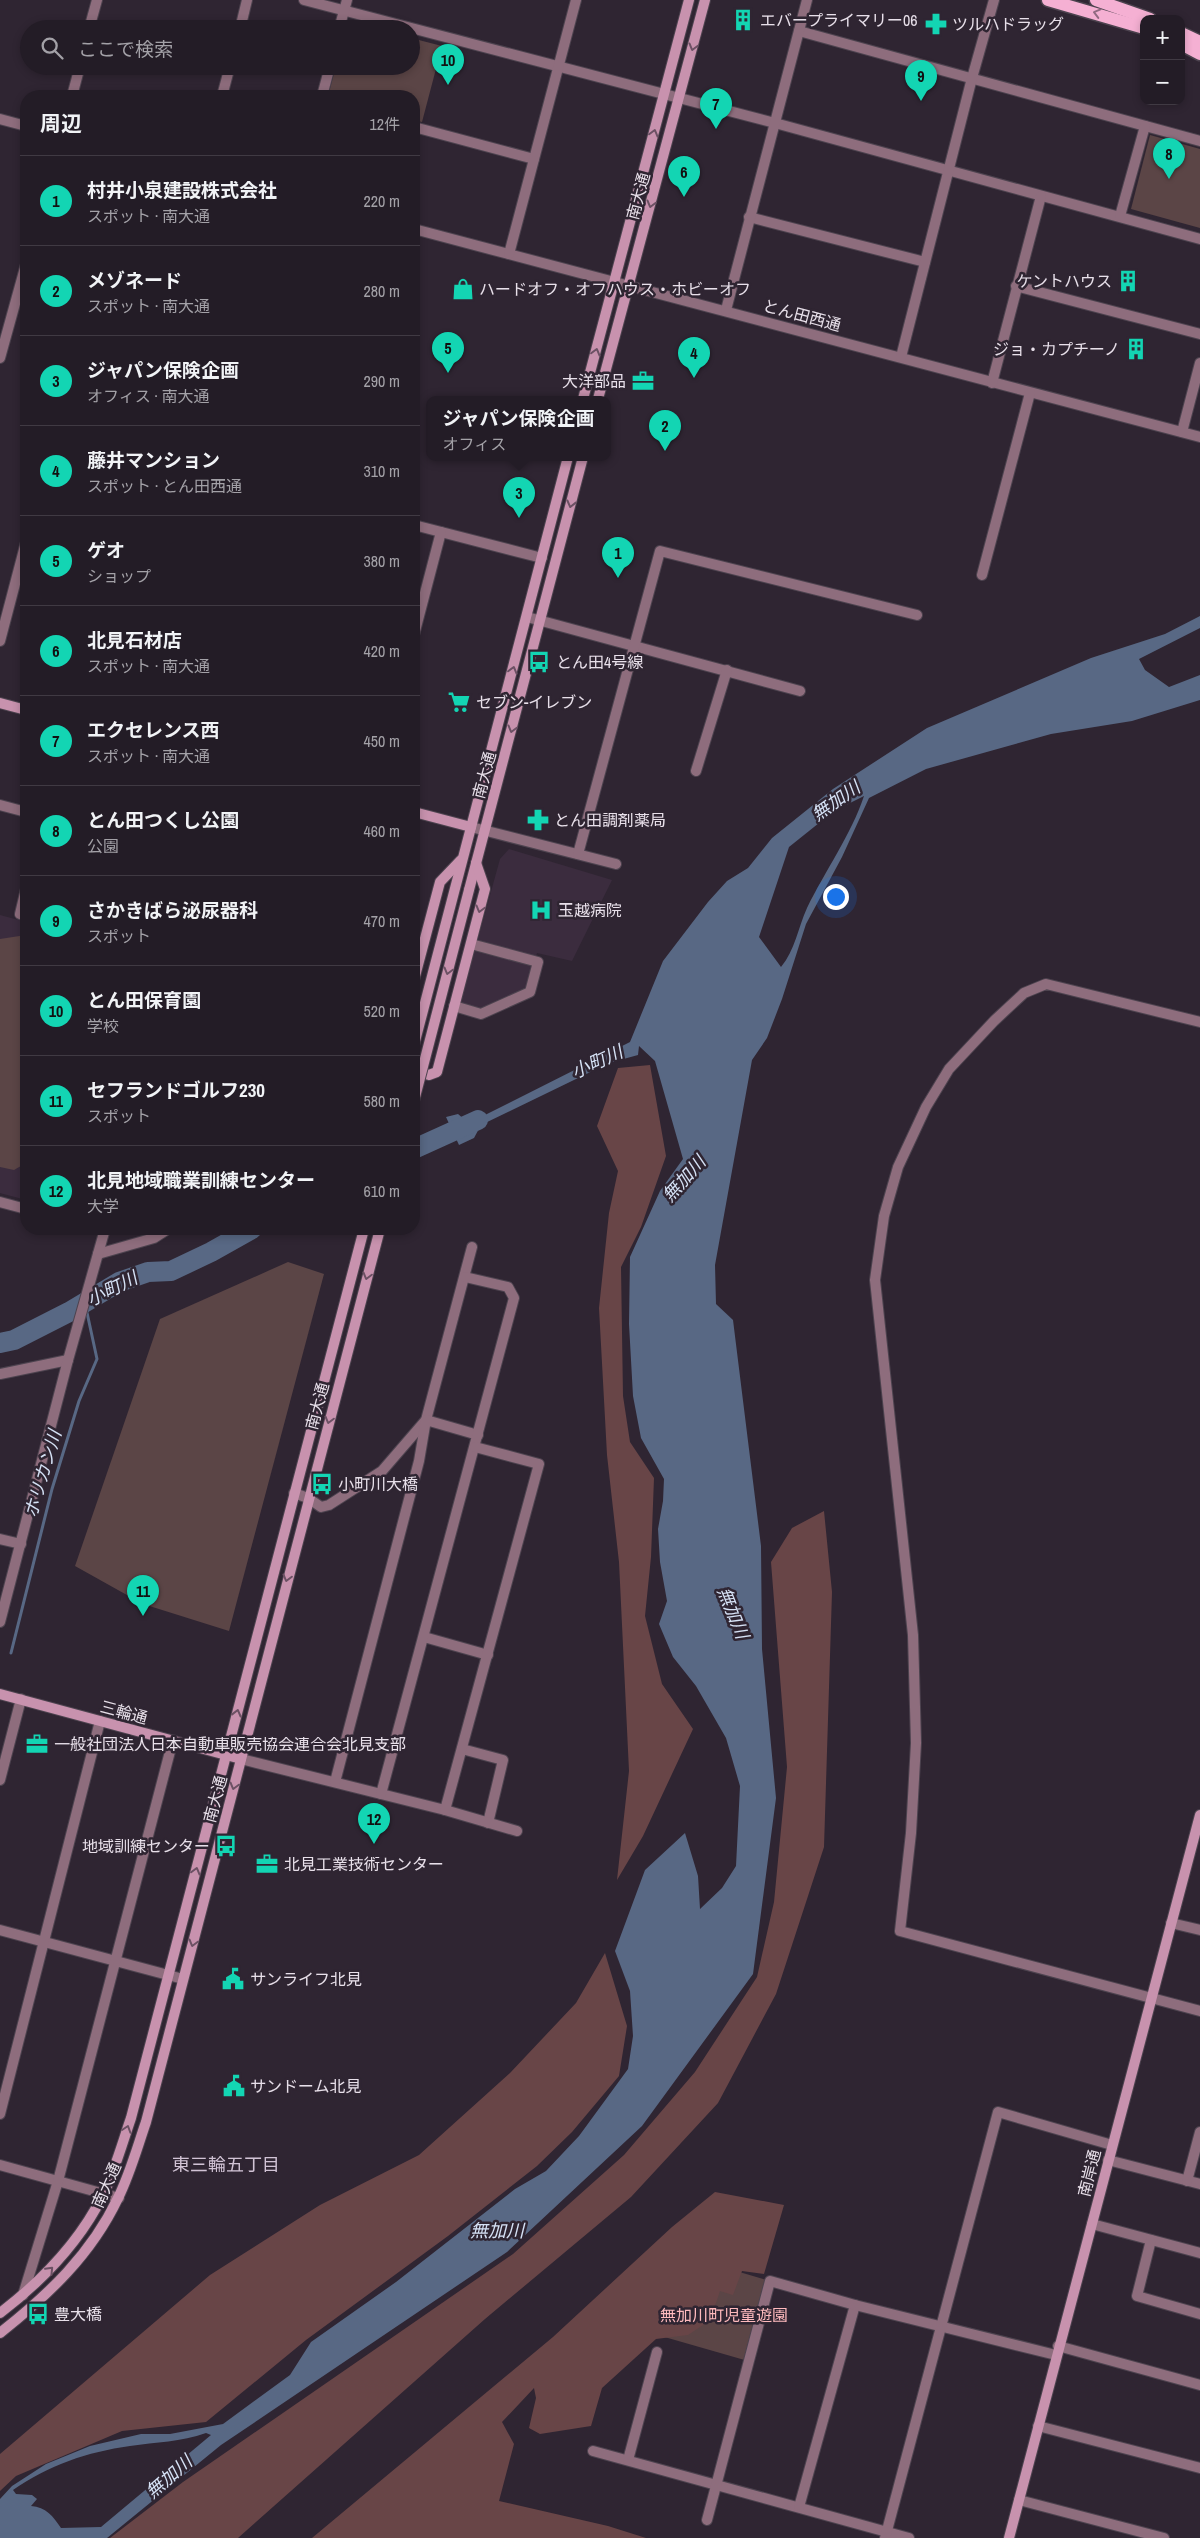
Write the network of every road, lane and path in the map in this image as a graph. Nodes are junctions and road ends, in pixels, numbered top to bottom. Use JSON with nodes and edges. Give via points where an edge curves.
{"nodes":[{"id":1,"x":97,"y":0,"type":"edge"},
{"id":2,"x":247,"y":0,"type":"edge"},
{"id":3,"x":304,"y":0,"type":"edge"},
{"id":4,"x":576,"y":0,"type":"edge"},
{"id":5,"x":689,"y":0,"type":"edge"},
{"id":6,"x":705,"y":0,"type":"edge"},
{"id":7,"x":807,"y":0,"type":"edge"},
{"id":8,"x":994,"y":0,"type":"edge"},
{"id":9,"x":1048,"y":0,"type":"edge"},
{"id":10,"x":1096,"y":0,"type":"edge"},
{"id":11,"x":345,"y":5,"type":"edge"},
{"id":12,"x":1140,"y":15,"type":"edge"},
{"id":13,"x":91,"y":20,"type":"edge"},
{"id":14,"x":242,"y":20,"type":"edge"},
{"id":15,"x":341,"y":20,"type":"edge"},
{"id":16,"x":397,"y":20,"type":"edge"},
{"id":17,"x":420,"y":26,"type":"edge"},
{"id":18,"x":1140,"y":27,"type":"edge"},
{"id":19,"x":799,"y":31,"type":"junction"},
{"id":20,"x":1185,"y":35,"type":"edge"},
{"id":21,"x":1200,"y":42,"type":"edge"},
{"id":22,"x":1185,"y":46,"type":"edge"},
{"id":23,"x":1200,"y":54,"type":"edge"},
{"id":24,"x":558,"y":66,"type":"junction"},
{"id":25,"x":78,"y":75,"type":"edge"},
{"id":26,"x":228,"y":75,"type":"edge"},
{"id":27,"x":328,"y":75,"type":"edge"},
{"id":28,"x":972,"y":78,"type":"junction"},
{"id":29,"x":74,"y":90,"type":"edge"},
{"id":30,"x":224,"y":90,"type":"edge"},
{"id":31,"x":324,"y":90,"type":"edge"},
{"id":32,"x":664,"y":94,"type":"junction"},
{"id":33,"x":679,"y":98,"type":"junction"},
{"id":34,"x":0,"y":119,"type":"edge"},
{"id":35,"x":775,"y":123,"type":"junction"},
{"id":36,"x":20,"y":124,"type":"edge"},
{"id":37,"x":1145,"y":126,"type":"junction"},
{"id":38,"x":420,"y":129,"type":"edge"},
{"id":39,"x":1200,"y":141,"type":"edge"},
{"id":40,"x":534,"y":159,"type":"junction"},
{"id":41,"x":948,"y":171,"type":"junction"},
{"id":42,"x":1041,"y":196,"type":"junction"},
{"id":43,"x":1120,"y":216,"type":"junction"},
{"id":44,"x":749,"y":217,"type":"junction"},
{"id":45,"x":420,"y":231,"type":"edge"},
{"id":46,"x":1200,"y":239,"type":"edge"},
{"id":47,"x":509,"y":254,"type":"junction"},
{"id":48,"x":925,"y":262,"type":"junction"},
{"id":49,"x":614,"y":282,"type":"junction"},
{"id":50,"x":20,"y":286,"type":"edge"},
{"id":51,"x":629,"y":286,"type":"junction"},
{"id":52,"x":1016,"y":286,"type":"junction"},
{"id":53,"x":726,"y":310,"type":"junction"},
{"id":54,"x":1200,"y":334,"type":"edge"},
{"id":55,"x":901,"y":357,"type":"junction"},
{"id":56,"x":0,"y":358,"type":"edge"},
{"id":57,"x":1200,"y":363,"type":"edge"},
{"id":58,"x":992,"y":382,"type":"junction"},
{"id":59,"x":1030,"y":393,"type":"junction"},
{"id":60,"x":584,"y":396,"type":"edge"},
{"id":61,"x":599,"y":396,"type":"edge"},
{"id":62,"x":1182,"y":432,"type":"junction"},
{"id":63,"x":1200,"y":437,"type":"edge"},
{"id":64,"x":567,"y":461,"type":"edge"},
{"id":65,"x":582,"y":461,"type":"edge"},
{"id":66,"x":420,"y":526,"type":"edge"},
{"id":67,"x":441,"y":532,"type":"junction"},
{"id":68,"x":542,"y":558,"type":"junction"},
{"id":69,"x":20,"y":565,"type":"edge"},
{"id":70,"x":982,"y":575,"type":"dead end"},
{"id":71,"x":420,"y":612,"type":"edge"},
{"id":72,"x":917,"y":615,"type":"dead end"},
{"id":73,"x":527,"y":617,"type":"junction"},
{"id":74,"x":541,"y":620,"type":"junction"},
{"id":75,"x":0,"y":641,"type":"edge"},
{"id":76,"x":634,"y":645,"type":"junction"},
{"id":77,"x":727,"y":670,"type":"junction"},
{"id":78,"x":800,"y":692,"type":"dead end"},
{"id":79,"x":0,"y":703,"type":"edge"},
{"id":80,"x":20,"y":708,"type":"edge"},
{"id":81,"x":696,"y":771,"type":"dead end"},
{"id":82,"x":0,"y":805,"type":"edge"},
{"id":83,"x":20,"y":810,"type":"edge"},
{"id":84,"x":420,"y":814,"type":"edge"},
{"id":85,"x":470,"y":826,"type":"junction"},
{"id":86,"x":484,"y":830,"type":"junction"},
{"id":87,"x":578,"y":854,"type":"junction"},
{"id":88,"x":462,"y":860,"type":"junction"},
{"id":89,"x":475,"y":862,"type":"junction"},
{"id":90,"x":616,"y":864,"type":"dead end"},
{"id":91,"x":471,"y":944,"type":"junction"},
{"id":92,"x":420,"y":957,"type":"edge"},
{"id":93,"x":454,"y":1006,"type":"junction"},
{"id":94,"x":420,"y":1022,"type":"edge"},
{"id":95,"x":1200,"y":1022,"type":"edge"},
{"id":96,"x":420,"y":1073,"type":"edge"},
{"id":97,"x":420,"y":1078,"type":"edge"},
{"id":98,"x":0,"y":1202,"type":"edge"},
{"id":99,"x":20,"y":1207,"type":"edge"},
{"id":100,"x":102,"y":1235,"type":"edge"},
{"id":101,"x":159,"y":1235,"type":"edge"},
{"id":102,"x":362,"y":1235,"type":"edge"},
{"id":103,"x":378,"y":1235,"type":"edge"},
{"id":104,"x":472,"y":1247,"type":"dead end"},
{"id":105,"x":98,"y":1254,"type":"junction"},
{"id":106,"x":465,"y":1277,"type":"junction"},
{"id":107,"x":68,"y":1360,"type":"junction"},
{"id":108,"x":0,"y":1374,"type":"edge"},
{"id":109,"x":426,"y":1420,"type":"junction"},
{"id":110,"x":478,"y":1435,"type":"junction"},
{"id":111,"x":475,"y":1447,"type":"junction"},
{"id":112,"x":294,"y":1493,"type":"junction"},
{"id":113,"x":308,"y":1498,"type":"junction"},
{"id":114,"x":0,"y":1539,"type":"edge"},
{"id":115,"x":21,"y":1544,"type":"junction"},
{"id":116,"x":0,"y":1622,"type":"edge"},
{"id":117,"x":424,"y":1636,"type":"junction"},
{"id":118,"x":488,"y":1655,"type":"junction"},
{"id":119,"x":0,"y":1694,"type":"edge"},
{"id":120,"x":21,"y":1699,"type":"junction"},
{"id":121,"x":100,"y":1721,"type":"junction"},
{"id":122,"x":173,"y":1740,"type":"junction"},
{"id":123,"x":462,"y":1749,"type":"junction"},
{"id":124,"x":227,"y":1754,"type":"junction"},
{"id":125,"x":241,"y":1759,"type":"junction"},
{"id":126,"x":0,"y":1780,"type":"edge"},
{"id":127,"x":335,"y":1782,"type":"junction"},
{"id":128,"x":381,"y":1794,"type":"junction"},
{"id":129,"x":445,"y":1810,"type":"junction"},
{"id":130,"x":1200,"y":1815,"type":"edge"},
{"id":131,"x":488,"y":1823,"type":"junction"},
{"id":132,"x":517,"y":1831,"type":"dead end"},
{"id":133,"x":1171,"y":1923,"type":"junction"},
{"id":134,"x":0,"y":1930,"type":"edge"},
{"id":135,"x":1200,"y":1930,"type":"edge"},
{"id":136,"x":45,"y":1943,"type":"junction"},
{"id":137,"x":116,"y":1961,"type":"junction"},
{"id":138,"x":168,"y":1975,"type":"junction"},
{"id":139,"x":183,"y":1979,"type":"junction"},
{"id":140,"x":1151,"y":1998,"type":"junction"},
{"id":141,"x":1200,"y":2011,"type":"edge"},
{"id":142,"x":0,"y":2114,"type":"edge"},
{"id":143,"x":1200,"y":2132,"type":"edge"},
{"id":144,"x":1112,"y":2145,"type":"junction"},
{"id":145,"x":1108,"y":2160,"type":"junction"},
{"id":146,"x":0,"y":2165,"type":"edge"},
{"id":147,"x":58,"y":2181,"type":"junction"},
{"id":148,"x":1187,"y":2181,"type":"junction"},
{"id":149,"x":1200,"y":2184,"type":"edge"},
{"id":150,"x":104,"y":2194,"type":"junction"},
{"id":151,"x":119,"y":2198,"type":"junction"},
{"id":152,"x":1092,"y":2224,"type":"junction"},
{"id":153,"x":1151,"y":2240,"type":"junction"},
{"id":154,"x":1200,"y":2253,"type":"edge"},
{"id":155,"x":23,"y":2296,"type":"junction"},
{"id":156,"x":855,"y":2305,"type":"junction"},
{"id":157,"x":0,"y":2314,"type":"edge"},
{"id":158,"x":1200,"y":2314,"type":"edge"},
{"id":159,"x":941,"y":2327,"type":"junction"},
{"id":160,"x":0,"y":2333,"type":"edge"},
{"id":161,"x":1057,"y":2350,"type":"junction"},
{"id":162,"x":657,"y":2352,"type":"dead end"},
{"id":163,"x":1200,"y":2385,"type":"edge"},
{"id":164,"x":1038,"y":2426,"type":"junction"},
{"id":165,"x":593,"y":2451,"type":"dead end"},
{"id":166,"x":628,"y":2460,"type":"junction"},
{"id":167,"x":1200,"y":2468,"type":"edge"},
{"id":168,"x":715,"y":2485,"type":"junction"},
{"id":169,"x":1019,"y":2500,"type":"junction"},
{"id":170,"x":799,"y":2507,"type":"junction"},
{"id":171,"x":707,"y":2520,"type":"dead end"},
{"id":172,"x":886,"y":2535,"type":"edge"},
{"id":173,"x":909,"y":2538,"type":"edge"},
{"id":174,"x":1009,"y":2538,"type":"edge"},
{"id":175,"x":1164,"y":2538,"type":"edge"}],
"edges":[{"from":1,"to":13,"type":"street"},
{"from":2,"to":14,"type":"street"},
{"from":3,"to":11,"type":"street"},
{"from":4,"to":24,"type":"street"},
{"from":5,"to":32,"type":"street","name":"南大通"},
{"from":6,"to":33,"type":"street","name":"南大通","one_way":true},
{"from":7,"to":19,"type":"street"},
{"from":8,"to":28,"type":"street"},
{"from":18,"to":9,"type":"main road","one_way":true},
{"from":10,"to":12,"type":"main road"},
{"from":11,"to":15,"type":"street"},
{"from":11,"to":16,"type":"street"},
{"from":17,"to":24,"type":"street"},
{"from":19,"to":28,"type":"street"},
{"from":19,"to":35,"type":"street"},
{"from":20,"to":21,"type":"main road"},
{"from":22,"to":23,"type":"main road"},
{"from":24,"to":32,"type":"street"},
{"from":24,"to":40,"type":"street"},
{"from":25,"to":29,"type":"street"},
{"from":26,"to":30,"type":"street"},
{"from":27,"to":31,"type":"street"},
{"from":28,"to":37,"type":"street"},
{"from":28,"to":41,"type":"street"},
{"from":32,"to":33,"type":"street"},
{"from":49,"to":32,"type":"street","name":"南大通","one_way":true},
{"from":33,"to":35,"type":"street"},
{"from":33,"to":51,"type":"street","name":"南大通","one_way":true},
{"from":34,"to":36,"type":"street"},
{"from":35,"to":41,"type":"street"},
{"from":35,"to":44,"type":"street"},
{"from":37,"to":39,"type":"street"},
{"from":37,"to":43,"type":"street"},
{"from":38,"to":40,"type":"street"},
{"from":40,"to":47,"type":"street"},
{"from":41,"to":42,"type":"street"},
{"from":41,"to":48,"type":"street"},
{"from":42,"to":43,"type":"street"},
{"from":42,"to":52,"type":"street"},
{"from":43,"to":46,"type":"street"},
{"from":44,"to":48,"type":"street"},
{"from":44,"to":53,"type":"street"},
{"from":45,"to":47,"type":"street","name":"とん田西通"},
{"from":47,"to":49,"type":"street","name":"とん田西通"},
{"from":48,"to":55,"type":"street"},
{"from":49,"to":51,"type":"street","name":"とん田西通"},
{"from":60,"to":49,"type":"street","name":"南大通","one_way":true},
{"from":50,"to":56,"type":"street"},
{"from":51,"to":53,"type":"street","name":"とん田西通"},
{"from":51,"to":61,"type":"street","name":"南大通"},
{"from":52,"to":54,"type":"street"},
{"from":52,"to":58,"type":"street"},
{"from":53,"to":55,"type":"street","name":"とん田西通"},
{"from":55,"to":58,"type":"street","name":"とん田西通"},
{"from":57,"to":62,"type":"street"},
{"from":58,"to":59,"type":"street","name":"とん田西通"},
{"from":59,"to":62,"type":"street","name":"とん田西通"},
{"from":59,"to":70,"type":"street"},
{"from":62,"to":63,"type":"street","name":"とん田西通"},
{"from":64,"to":68,"type":"street","name":"南大通"},
{"from":65,"to":74,"type":"street","name":"南大通","one_way":true},
{"from":66,"to":67,"type":"street"},
{"from":67,"to":68,"type":"street"},
{"from":67,"to":71,"type":"street"},
{"from":68,"to":73,"type":"street","name":"南大通"},
{"from":69,"to":75,"type":"street"},
{"from":72,"to":76,"type":"street","via":[[660,551]]},
{"from":73,"to":74,"type":"street"},
{"from":85,"to":73,"type":"street","name":"南大通","one_way":true},
{"from":74,"to":76,"type":"street"},
{"from":74,"to":86,"type":"street","name":"南大通","one_way":true},
{"from":76,"to":77,"type":"street"},
{"from":76,"to":87,"type":"street"},
{"from":77,"to":78,"type":"street"},
{"from":77,"to":81,"type":"street"},
{"from":79,"to":80,"type":"street"},
{"from":82,"to":83,"type":"street"},
{"from":84,"to":85,"type":"street"},
{"from":85,"to":86,"type":"street"},
{"from":85,"to":88,"type":"street","name":"南大通"},
{"from":86,"to":87,"type":"street"},
{"from":86,"to":89,"type":"street","name":"南大通"},
{"from":87,"to":90,"type":"street"},
{"from":88,"to":92,"type":"street","via":[[440,882]]},
{"from":88,"to":94,"type":"street","name":"南大通"},
{"from":89,"to":91,"type":"street","one_way":true,"via":[[485,889]]},
{"from":89,"to":97,"type":"street","name":"南大通","one_way":true,"bridge":true},
{"from":91,"to":93,"type":"street"},
{"from":91,"to":93,"type":"street","via":[[538,962],[530,992],[482,1014]]},
{"from":93,"to":96,"type":"street","via":[[437,1072],[429,1075]]},
{"from":95,"to":140,"type":"street","via":[[1046,984],[1024,993],[949,1069],[926,1107],[898,1168],[886,1208],[875,1280],[913,1635],[916,1743],[911,1833],[900,1931]]},
{"from":98,"to":99,"type":"street"},
{"from":100,"to":105,"type":"street"},
{"from":101,"to":105,"type":"street"},
{"from":102,"to":112,"type":"street","name":"南大通"},
{"from":103,"to":113,"type":"street","name":"南大通","one_way":true},
{"from":104,"to":106,"type":"street"},
{"from":105,"to":107,"type":"street"},
{"from":106,"to":109,"type":"street"},
{"from":106,"to":110,"type":"street","via":[[508,1287],[514,1298]]},
{"from":107,"to":108,"type":"street"},
{"from":107,"to":115,"type":"street"},
{"from":109,"to":110,"type":"street"},
{"from":109,"to":113,"type":"street","via":[[382,1471],[353,1491],[321,1507]]},
{"from":109,"to":127,"type":"street","via":[[419,1461]]},
{"from":110,"to":111,"type":"street"},
{"from":111,"to":117,"type":"street"},
{"from":111,"to":118,"type":"street","via":[[539,1464]]},
{"from":112,"to":113,"type":"street"},
{"from":124,"to":112,"type":"street","name":"南大通","one_way":true},
{"from":113,"to":125,"type":"street","name":"南大通","one_way":true},
{"from":114,"to":115,"type":"street"},
{"from":115,"to":116,"type":"street"},
{"from":117,"to":118,"type":"street"},
{"from":117,"to":128,"type":"street"},
{"from":118,"to":123,"type":"street"},
{"from":119,"to":120,"type":"street","name":"三輪通"},
{"from":120,"to":121,"type":"street","name":"三輪通"},
{"from":120,"to":126,"type":"street"},
{"from":121,"to":122,"type":"street","name":"三輪通"},
{"from":121,"to":136,"type":"street"},
{"from":122,"to":124,"type":"street","name":"三輪通"},
{"from":122,"to":137,"type":"street"},
{"from":123,"to":129,"type":"street"},
{"from":123,"to":131,"type":"street","via":[[503,1760]]},
{"from":124,"to":125,"type":"street","name":"三輪通"},
{"from":138,"to":124,"type":"street","name":"南大通","one_way":true},
{"from":125,"to":127,"type":"street"},
{"from":125,"to":139,"type":"street","name":"南大通","one_way":true},
{"from":127,"to":128,"type":"street"},
{"from":128,"to":129,"type":"street"},
{"from":129,"to":131,"type":"street"},
{"from":130,"to":133,"type":"street","name":"南岸通"},
{"from":131,"to":132,"type":"street"},
{"from":133,"to":135,"type":"street"},
{"from":133,"to":140,"type":"street","name":"南岸通"},
{"from":134,"to":136,"type":"street"},
{"from":136,"to":137,"type":"street"},
{"from":136,"to":142,"type":"street"},
{"from":137,"to":138,"type":"street"},
{"from":137,"to":147,"type":"street"},
{"from":138,"to":139,"type":"street"},
{"from":150,"to":138,"type":"street","name":"南大通","one_way":true,"via":[[131,2118]]},
{"from":139,"to":151,"type":"street","name":"南大通","via":[[146,2122]]},
{"from":140,"to":141,"type":"street"},
{"from":140,"to":144,"type":"street","name":"南岸通"},
{"from":143,"to":148,"type":"street"},
{"from":144,"to":145,"type":"street","name":"南岸通"},
{"from":144,"to":159,"type":"street","via":[[998,2112]]},
{"from":145,"to":148,"type":"street"},
{"from":145,"to":152,"type":"street","name":"南岸通"},
{"from":146,"to":147,"type":"street"},
{"from":147,"to":150,"type":"street"},
{"from":147,"to":155,"type":"street"},
{"from":148,"to":149,"type":"street"},
{"from":150,"to":151,"type":"street"},
{"from":155,"to":150,"type":"street","name":"南大通","one_way":true,"via":[[64,2254]]},
{"from":151,"to":160,"type":"street","name":"南大通","via":[[94,2241],[78,2261],[33,2307]]},
{"from":152,"to":153,"type":"street"},
{"from":152,"to":161,"type":"street","name":"南岸通"},
{"from":153,"to":154,"type":"street"},
{"from":153,"to":158,"type":"street","via":[[1137,2296]]},
{"from":155,"to":157,"type":"street","name":"南大通"},
{"from":156,"to":159,"type":"street"},
{"from":156,"to":168,"type":"street","via":[[770,2281]]},
{"from":156,"to":170,"type":"street"},
{"from":159,"to":161,"type":"street"},
{"from":159,"to":172,"type":"street"},
{"from":161,"to":163,"type":"street"},
{"from":161,"to":164,"type":"street","name":"南岸通"},
{"from":162,"to":166,"type":"street"},
{"from":164,"to":167,"type":"street"},
{"from":164,"to":169,"type":"street","name":"南岸通"},
{"from":165,"to":166,"type":"street"},
{"from":166,"to":168,"type":"street"},
{"from":168,"to":170,"type":"street"},
{"from":168,"to":171,"type":"street"},
{"from":169,"to":174,"type":"street","name":"南岸通"},
{"from":169,"to":175,"type":"street"},
{"from":170,"to":172,"type":"street"},
{"from":172,"to":173,"type":"street"}]}
